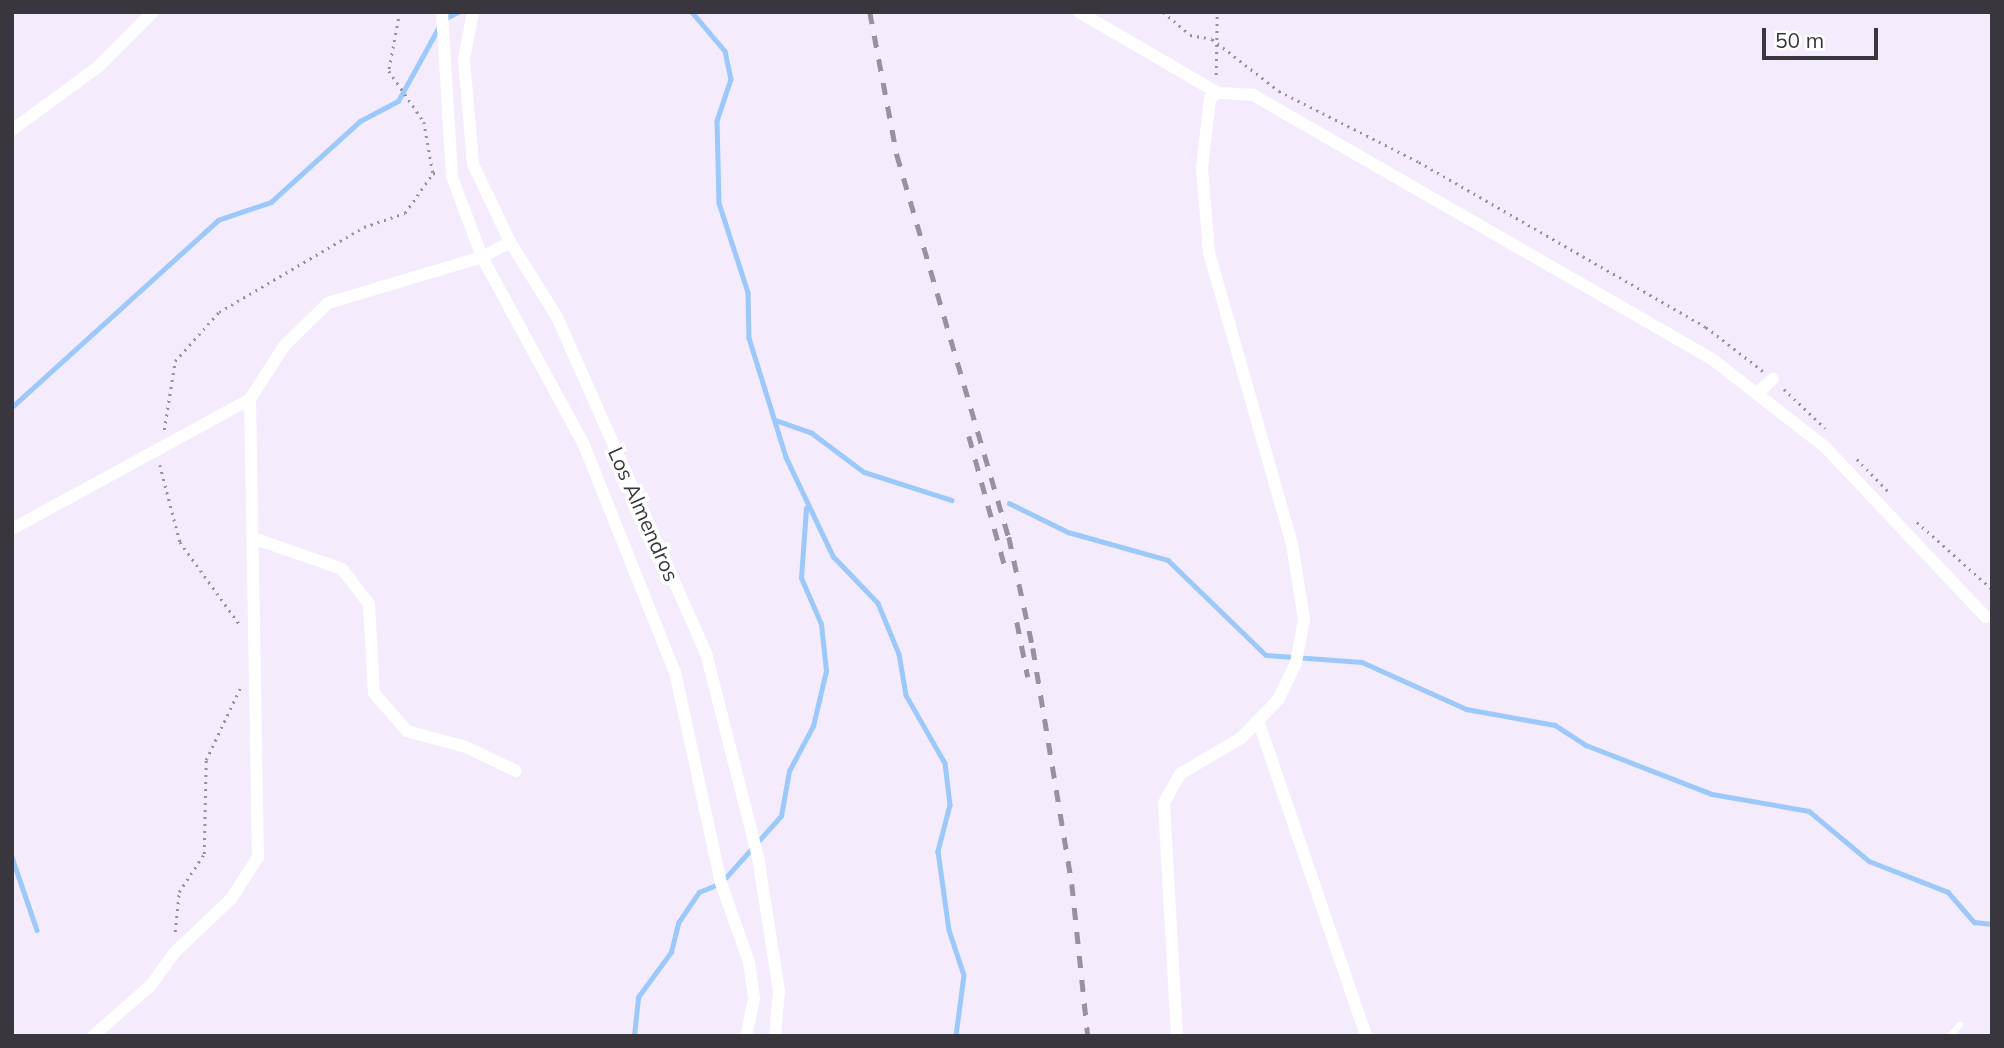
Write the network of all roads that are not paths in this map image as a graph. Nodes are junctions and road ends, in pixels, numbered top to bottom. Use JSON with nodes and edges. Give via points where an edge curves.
{"nodes":[{"id":1,"x":153,"y":12,"type":"edge"},
{"id":2,"x":442,"y":12,"type":"edge"},
{"id":3,"x":473,"y":12,"type":"edge"},
{"id":4,"x":1079,"y":12,"type":"edge"},
{"id":5,"x":1218,"y":93,"type":"junction"},
{"id":6,"x":12,"y":130,"type":"edge"},
{"id":7,"x":510,"y":242,"type":"junction"},
{"id":8,"x":482,"y":257,"type":"junction"},
{"id":9,"x":1773,"y":379,"type":"dead end"},
{"id":10,"x":1759,"y":392,"type":"junction"},
{"id":11,"x":250,"y":399,"type":"junction"},
{"id":12,"x":12,"y":529,"type":"edge"},
{"id":13,"x":253,"y":538,"type":"junction"},
{"id":14,"x":1986,"y":617,"type":"dead end"},
{"id":15,"x":1259,"y":723,"type":"junction"},
{"id":16,"x":516,"y":771,"type":"dead end"},
{"id":17,"x":1960,"y":1025,"type":"dead end"},
{"id":18,"x":93,"y":1036,"type":"edge"},
{"id":19,"x":747,"y":1036,"type":"edge"},
{"id":20,"x":775,"y":1036,"type":"edge"},
{"id":21,"x":1177,"y":1036,"type":"edge"},
{"id":22,"x":1366,"y":1036,"type":"edge"},
{"id":23,"x":1950,"y":1036,"type":"edge"}],
"edges":[{"from":1,"to":6,"type":"street","via":[[99,66]]},
{"from":2,"to":8,"type":"street","name":"Los Almendros","via":[[450,165]]},
{"from":3,"to":7,"type":"street","name":"Los Almendros","via":[[464,59],[469,143]]},
{"from":4,"to":5,"type":"street"},
{"from":5,"to":10,"type":"street","via":[[1253,95],[1400,175]]},
{"from":5,"to":15,"type":"street","via":[[1210,98],[1202,168],[1209,252],[1302,587],[1296,663]]},
{"from":7,"to":8,"type":"street"},
{"from":7,"to":20,"type":"street","name":"Los Almendros","via":[[557,317],[706,653],[758,857],[779,992]]},
{"from":8,"to":11,"type":"street","via":[[328,303],[284,346]]},
{"from":8,"to":19,"type":"street","name":"Los Almendros","via":[[584,444],[675,672],[721,883],[749,962],[754,999]]},
{"from":9,"to":10,"type":"street"},
{"from":10,"to":14,"type":"street","via":[[1825,447]]},
{"from":11,"to":12,"type":"street"},
{"from":11,"to":13,"type":"street"},
{"from":13,"to":16,"type":"street","via":[[342,569],[369,604],[374,693],[407,731],[466,747]]},
{"from":13,"to":18,"type":"street","via":[[258,857],[231,899],[174,953],[151,985]]},
{"from":15,"to":21,"type":"street","via":[[1180,775],[1164,803]]},
{"from":15,"to":22,"type":"street"},
{"from":17,"to":23,"type":"lane"}]}
